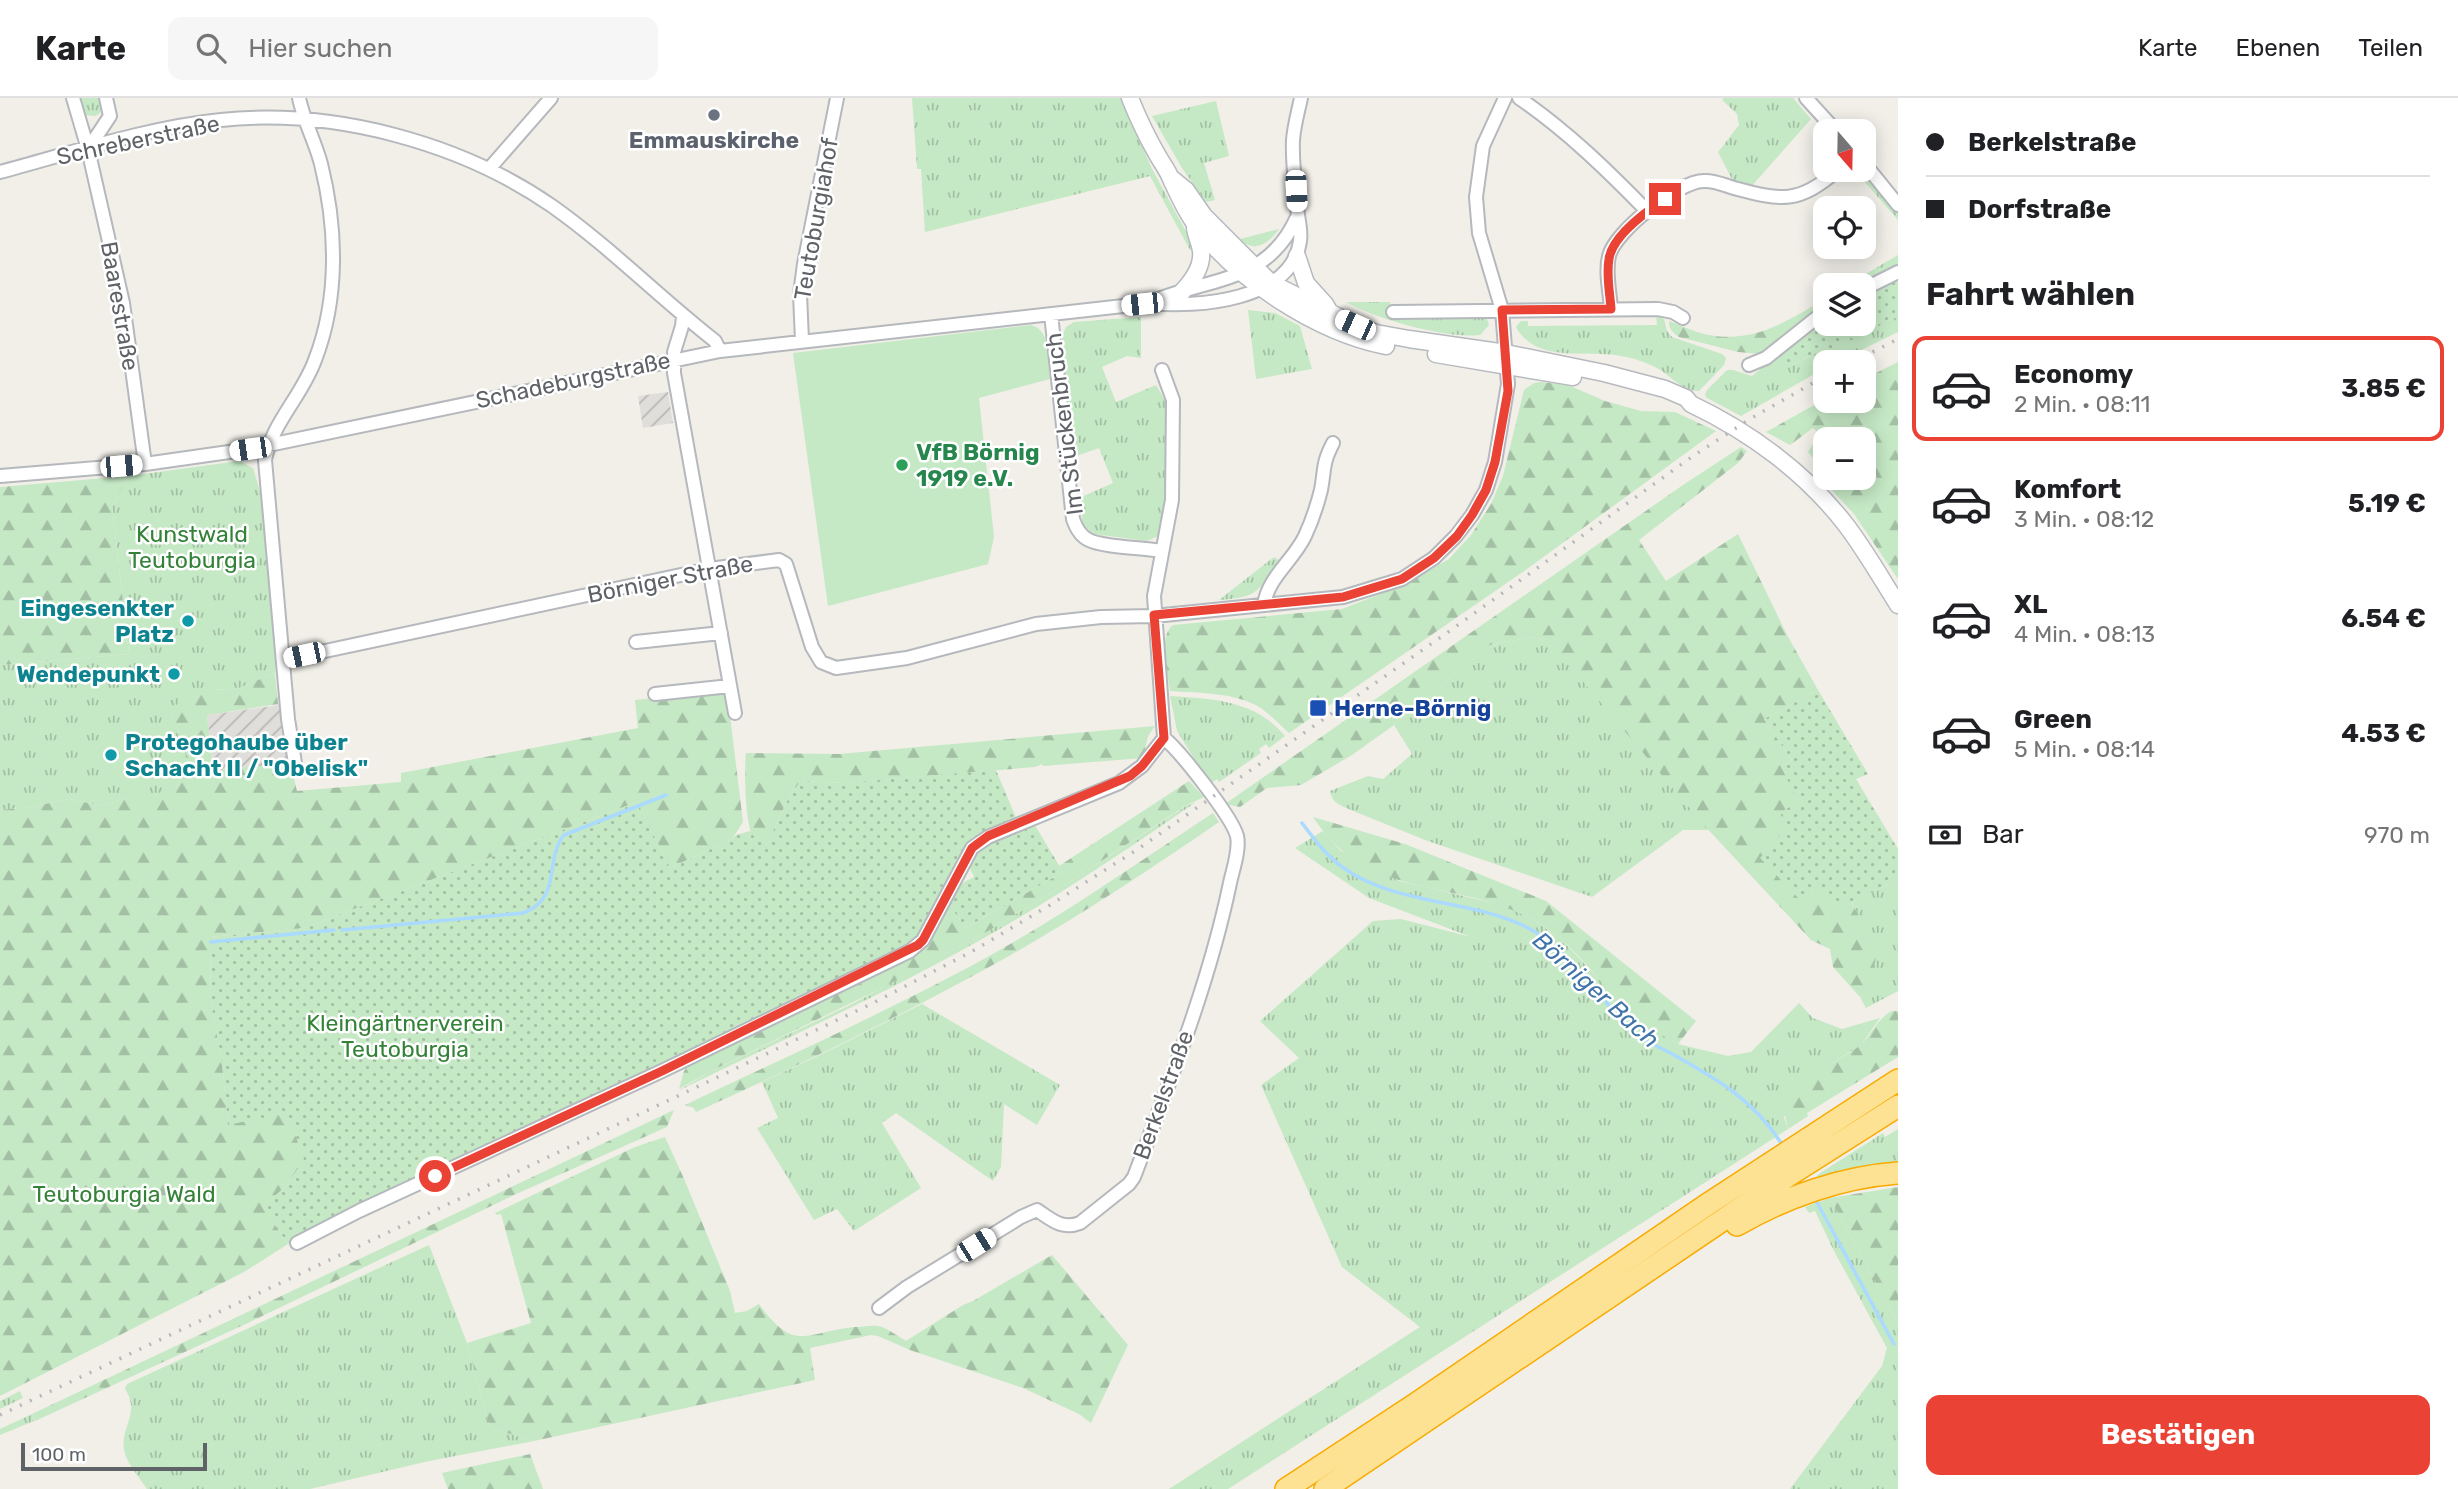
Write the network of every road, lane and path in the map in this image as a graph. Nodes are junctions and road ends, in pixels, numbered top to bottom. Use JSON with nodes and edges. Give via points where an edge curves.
{"nodes":[{"id":1,"x":73,"y":98,"type":"edge"},
{"id":2,"x":106,"y":98,"type":"edge"},
{"id":3,"x":299,"y":98,"type":"edge"},
{"id":4,"x":551,"y":98,"type":"edge"},
{"id":5,"x":838,"y":98,"type":"edge"},
{"id":6,"x":1130,"y":98,"type":"edge"},
{"id":7,"x":1301,"y":98,"type":"edge"},
{"id":8,"x":1505,"y":98,"type":"edge"},
{"id":9,"x":1519,"y":98,"type":"edge"},
{"id":10,"x":1809,"y":99,"type":"edge"},
{"id":11,"x":1826,"y":119,"type":"edge"},
{"id":12,"x":304,"y":121,"type":"junction"},
{"id":13,"x":88,"y":149,"type":"junction"},
{"id":14,"x":489,"y":169,"type":"junction"},
{"id":15,"x":0,"y":172,"type":"edge"},
{"id":16,"x":1171,"y":178,"type":"junction"},
{"id":17,"x":1876,"y":178,"type":"edge"},
{"id":18,"x":1823,"y":182,"type":"edge"},
{"id":19,"x":1898,"y":205,"type":"edge"},
{"id":20,"x":1647,"y":211,"type":"junction"},
{"id":21,"x":1297,"y":217,"type":"junction"},
{"id":22,"x":1195,"y":223,"type":"junction"},
{"id":23,"x":1297,"y":256,"type":"junction"},
{"id":24,"x":1248,"y":270,"type":"junction"},
{"id":25,"x":1898,"y":272,"type":"edge"},
{"id":26,"x":1876,"y":283,"type":"edge"},
{"id":27,"x":1267,"y":286,"type":"junction"},
{"id":28,"x":1182,"y":292,"type":"junction"},
{"id":29,"x":1150,"y":303,"type":"junction"},
{"id":30,"x":1611,"y":309,"type":"junction"},
{"id":31,"x":1502,"y":310,"type":"junction"},
{"id":32,"x":1393,"y":312,"type":"dead end"},
{"id":33,"x":1051,"y":314,"type":"junction"},
{"id":34,"x":1330,"y":314,"type":"junction"},
{"id":35,"x":682,"y":316,"type":"junction"},
{"id":36,"x":1683,"y":318,"type":"dead end"},
{"id":37,"x":1813,"y":321,"type":"edge"},
{"id":38,"x":802,"y":341,"type":"junction"},
{"id":39,"x":720,"y":351,"type":"junction"},
{"id":40,"x":674,"y":359,"type":"junction"},
{"id":41,"x":1506,"y":360,"type":"junction"},
{"id":42,"x":1749,"y":365,"type":"dead end"},
{"id":43,"x":1162,"y":369,"type":"dead end"},
{"id":44,"x":1333,"y":443,"type":"dead end"},
{"id":45,"x":268,"y":445,"type":"junction"},
{"id":46,"x":145,"y":464,"type":"junction"},
{"id":47,"x":0,"y":476,"type":"edge"},
{"id":48,"x":1161,"y":551,"type":"junction"},
{"id":49,"x":709,"y":569,"type":"junction"},
{"id":50,"x":1264,"y":605,"type":"junction"},
{"id":51,"x":1898,"y":606,"type":"edge"},
{"id":52,"x":1154,"y":615,"type":"junction"},
{"id":53,"x":721,"y":633,"type":"junction"},
{"id":54,"x":636,"y":642,"type":"dead end"},
{"id":55,"x":283,"y":660,"type":"junction"},
{"id":56,"x":730,"y":686,"type":"junction"},
{"id":57,"x":655,"y":694,"type":"dead end"},
{"id":58,"x":735,"y":713,"type":"dead end"},
{"id":59,"x":1164,"y":738,"type":"junction"},
{"id":60,"x":295,"y":763,"type":"dead end"},
{"id":61,"x":1898,"y":1080,"type":"edge"},
{"id":62,"x":1898,"y":1106,"type":"edge"},
{"id":63,"x":1804,"y":1153,"type":"junction"},
{"id":64,"x":1782,"y":1167,"type":"junction"},
{"id":65,"x":1898,"y":1173,"type":"edge"},
{"id":66,"x":297,"y":1243,"type":"dead end"},
{"id":67,"x":1640,"y":1275,"type":"junction"},
{"id":68,"x":879,"y":1308,"type":"dead end"},
{"id":69,"x":1286,"y":1489,"type":"edge"},
{"id":70,"x":1325,"y":1489,"type":"edge"}],
"edges":[{"from":1,"to":13,"type":"street","name":"Baarestraße"},
{"from":2,"to":13,"type":"street","via":[[110,116]]},
{"from":3,"to":12,"type":"street"},
{"from":4,"to":14,"type":"street"},
{"from":5,"to":38,"type":"street","name":"Teutoburgiahof","via":[[804,264]]},
{"from":6,"to":16,"type":"main road"},
{"from":7,"to":21,"type":"street","via":[[1293,139]]},
{"from":8,"to":31,"type":"street","via":[[1483,146],[1476,197],[1479,233]]},
{"from":9,"to":20,"type":"street","via":[[1563,130]]},
{"from":10,"to":11,"type":"street"},
{"from":12,"to":13,"type":"street","name":"Schreberstraße","via":[[222,120]]},
{"from":12,"to":14,"type":"street","name":"Schreberstraße","via":[[376,130]]},
{"from":12,"to":45,"type":"street","via":[[331,208],[331,304],[308,380]]},
{"from":13,"to":15,"type":"street","name":"Schreberstraße"},
{"from":13,"to":46,"type":"street","name":"Baarestraße","via":[[123,303]]},
{"from":14,"to":35,"type":"street","name":"Schreberstraße","via":[[570,220]]},
{"from":16,"to":22,"type":"main road","via":[[1176,195]]},
{"from":16,"to":24,"type":"main road","via":[[1186,190]]},
{"from":17,"to":19,"type":"street"},
{"from":18,"to":20,"type":"street","via":[[1811,191],[1786,198],[1712,181],[1693,182]]},
{"from":20,"to":30,"type":"street","via":[[1618,239],[1609,255]]},
{"from":21,"to":23,"type":"street","via":[[1301,230]]},
{"from":21,"to":24,"type":"street","name":"Schadeburgstraße","via":[[1284,243]]},
{"from":22,"to":24,"type":"main road","via":[[1217,249]]},
{"from":22,"to":28,"type":"main road","via":[[1201,262]]},
{"from":23,"to":27,"type":"street"},
{"from":23,"to":34,"type":"main road","via":[[1306,283]]},
{"from":24,"to":27,"type":"main road"},
{"from":24,"to":28,"type":"street","name":"Schadeburgstraße"},
{"from":25,"to":26,"type":"street"},
{"from":27,"to":29,"type":"street","name":"Schadeburgstraße","via":[[1223,300]]},
{"from":27,"to":34,"type":"main road"},
{"from":27,"to":41,"type":"main road","via":[[1315,320],[1362,340]]},
{"from":28,"to":29,"type":"street","name":"Schadeburgstraße"},
{"from":29,"to":33,"type":"street","name":"Schadeburgstraße"},
{"from":30,"to":31,"type":"street"},
{"from":30,"to":36,"type":"street","via":[[1658,309]]},
{"from":31,"to":32,"type":"street"},
{"from":31,"to":41,"type":"street"},
{"from":33,"to":38,"type":"street","name":"Schadeburgstraße"},
{"from":33,"to":48,"type":"street","name":"Im Stückenbruch","via":[[1073,519],[1079,533],[1091,541]]},
{"from":34,"to":41,"type":"main road","via":[[1376,333]]},
{"from":35,"to":39,"type":"street","name":"Schreberstraße","via":[[715,341]]},
{"from":35,"to":40,"type":"street"},
{"from":37,"to":42,"type":"street","via":[[1766,358]]},
{"from":38,"to":39,"type":"street","name":"Schadeburgstraße"},
{"from":39,"to":40,"type":"street","name":"Schadeburgstraße"},
{"from":40,"to":45,"type":"street","name":"Schadeburgstraße"},
{"from":40,"to":49,"type":"street"},
{"from":41,"to":50,"type":"street","via":[[1508,391],[1495,462],[1486,490],[1457,536],[1434,558],[1393,583],[1343,597]]},
{"from":41,"to":51,"type":"main road","via":[[1665,389],[1756,440],[1808,483],[1844,522]]},
{"from":43,"to":48,"type":"street","via":[[1173,400],[1172,500]]},
{"from":44,"to":50,"type":"street","via":[[1324,461],[1314,515],[1303,539],[1270,584]]},
{"from":45,"to":46,"type":"street","name":"Schadeburgstraße"},
{"from":45,"to":55,"type":"street","via":[[265,460]]},
{"from":46,"to":47,"type":"street","name":"Schadeburgstraße"},
{"from":48,"to":52,"type":"street"},
{"from":49,"to":52,"type":"street","name":"Börniger Straße","via":[[779,560],[786,564],[812,647],[821,662],[836,668],[907,658],[1036,624]]},
{"from":49,"to":53,"type":"street"},
{"from":49,"to":55,"type":"street","name":"Börniger Straße"},
{"from":50,"to":52,"type":"street"},
{"from":52,"to":59,"type":"street"},
{"from":53,"to":54,"type":"street"},
{"from":53,"to":56,"type":"street"},
{"from":55,"to":60,"type":"street"},
{"from":56,"to":57,"type":"street"},
{"from":56,"to":58,"type":"street"},
{"from":59,"to":66,"type":"street","via":[[1130,776],[988,836],[972,848],[923,940],[911,951]]},
{"from":59,"to":68,"type":"street","name":"Berkelstraße","via":[[1231,822],[1237,837],[1220,931],[1134,1177],[1080,1223],[1060,1225],[1037,1210]]},
{"from":61,"to":63,"type":"highway"},
{"from":62,"to":63,"type":"highway"},
{"from":63,"to":64,"type":"highway"},
{"from":64,"to":67,"type":"highway"},
{"from":64,"to":69,"type":"highway"},
{"from":65,"to":67,"type":"highway","via":[[1849,1180],[1799,1196],[1755,1215],[1672,1267]]},
{"from":67,"to":70,"type":"highway"}]}
